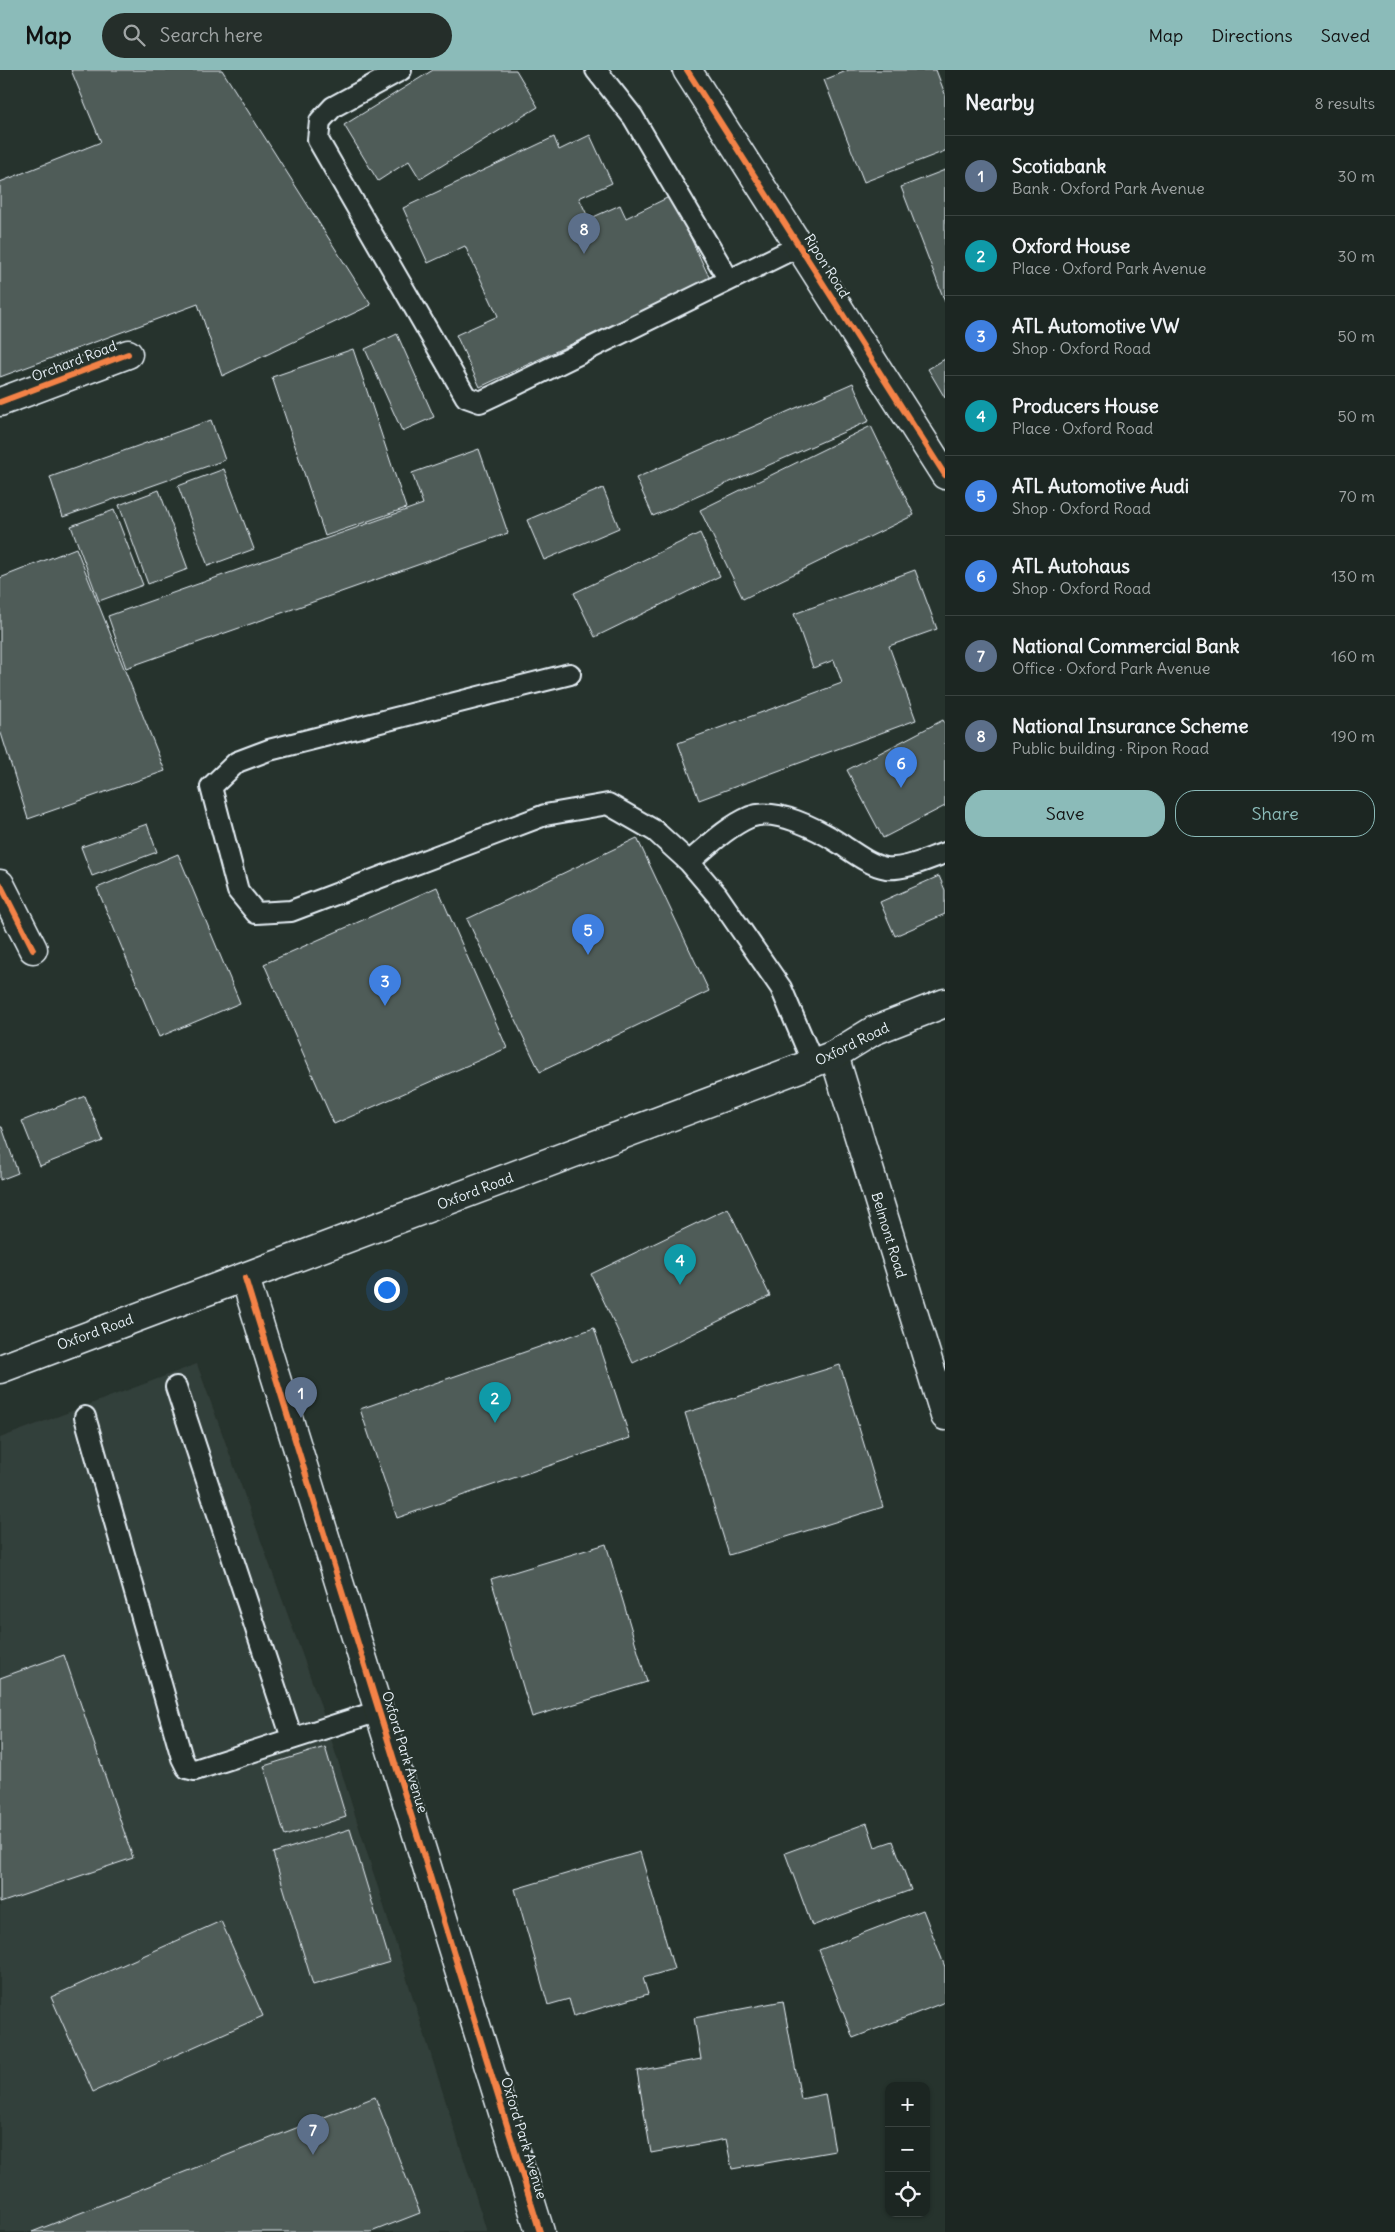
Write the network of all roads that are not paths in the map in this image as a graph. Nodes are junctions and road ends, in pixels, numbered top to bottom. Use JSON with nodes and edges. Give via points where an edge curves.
{"nodes":[{"id":1,"x":401,"y":70,"type":"edge"},
{"id":2,"x":596,"y":70,"type":"edge"},
{"id":3,"x":687,"y":70,"type":"edge"},
{"id":4,"x":799,"y":246,"type":"junction"},
{"id":5,"x":729,"y":280,"type":"junction"},
{"id":6,"x":128,"y":354,"type":"dead end"},
{"id":7,"x":0,"y":402,"type":"edge"},
{"id":8,"x":945,"y":475,"type":"edge"},
{"id":9,"x":570,"y":674,"type":"dead end"},
{"id":10,"x":945,"y":853,"type":"edge"},
{"id":11,"x":689,"y":862,"type":"junction"},
{"id":12,"x":2,"y":891,"type":"edge"},
{"id":13,"x":33,"y":949,"type":"dead end"},
{"id":14,"x":945,"y":1003,"type":"edge"},
{"id":15,"x":824,"y":1059,"type":"junction"},
{"id":16,"x":245,"y":1278,"type":"junction"},
{"id":17,"x":0,"y":1369,"type":"edge"},
{"id":18,"x":176,"y":1387,"type":"dead end"},
{"id":19,"x":945,"y":1416,"type":"edge"},
{"id":20,"x":85,"y":1417,"type":"dead end"},
{"id":21,"x":379,"y":1711,"type":"junction"},
{"id":22,"x":292,"y":1738,"type":"junction"},
{"id":23,"x":540,"y":2232,"type":"edge"}],
"edges":[{"from":1,"to":5,"type":"lane","via":[[333,107],[320,121],[318,140],[466,397],[480,402]]},
{"from":2,"to":5,"type":"lane","via":[[633,118]]},
{"from":3,"to":4,"type":"street","name":"Ripon Road"},
{"from":4,"to":5,"type":"lane"},
{"from":4,"to":8,"type":"street","name":"Ripon Road"},
{"from":6,"to":7,"type":"street","name":"Orchard Road"},
{"from":9,"to":11,"type":"lane","via":[[269,750],[237,762],[211,787],[238,891],[256,913],[291,911],[545,815],[608,804],[655,831]]},
{"from":10,"to":11,"type":"lane","via":[[902,867],[886,868],[866,860],[824,833],[784,816],[752,816],[723,833]]},
{"from":11,"to":15,"type":"lane","via":[[717,895],[781,988]]},
{"from":12,"to":13,"type":"street"},
{"from":14,"to":15,"type":"street","name":"Oxford Road","via":[[873,1032]]},
{"from":15,"to":16,"type":"street","name":"Oxford Road"},
{"from":15,"to":19,"type":"street","name":"Belmont Road"},
{"from":16,"to":17,"type":"street","name":"Oxford Road"},
{"from":16,"to":21,"type":"street","name":"Oxford Park Avenue"},
{"from":18,"to":22,"type":"lane"},
{"from":20,"to":22,"type":"lane","via":[[187,1768],[195,1770]]},
{"from":21,"to":22,"type":"lane"},
{"from":21,"to":23,"type":"street","name":"Oxford Park Avenue"}]}
